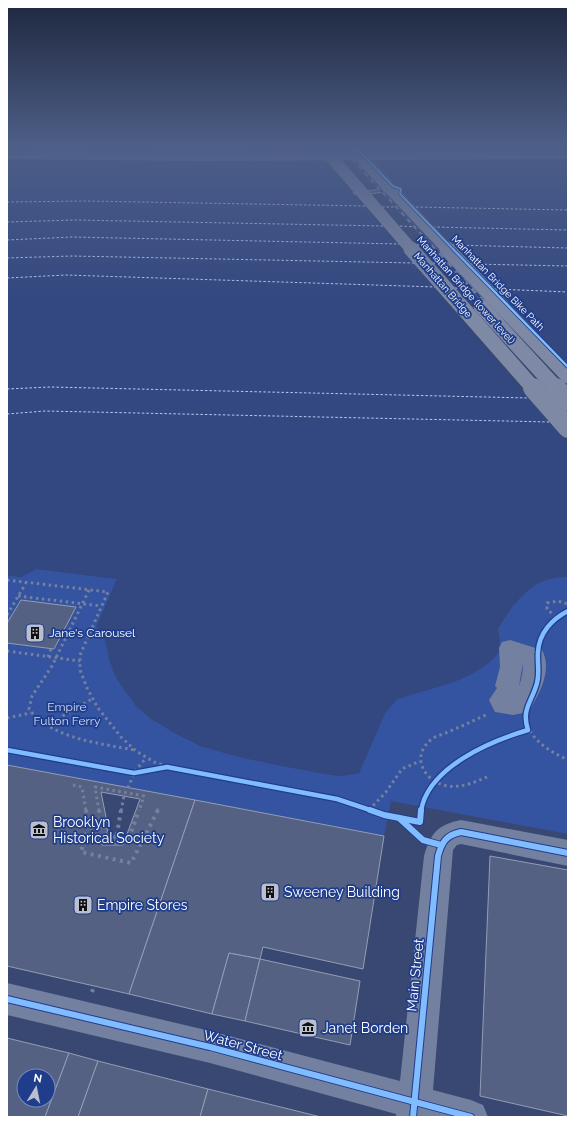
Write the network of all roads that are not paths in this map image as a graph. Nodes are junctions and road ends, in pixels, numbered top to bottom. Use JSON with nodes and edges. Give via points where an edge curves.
{"nodes":[{"id":1,"x":365,"y":195,"type":"edge"},
{"id":2,"x":384,"y":195,"type":"edge"},
{"id":3,"x":391,"y":195,"type":"edge"},
{"id":4,"x":434,"y":254,"type":"dead end"},
{"id":5,"x":472,"y":295,"type":"dead end"},
{"id":6,"x":568,"y":376,"type":"edge"},
{"id":7,"x":568,"y":401,"type":"edge"},
{"id":8,"x":568,"y":428,"type":"edge"},
{"id":9,"x":568,"y":853,"type":"edge"},
{"id":10,"x":7,"y":999,"type":"edge"},
{"id":11,"x":413,"y":1109,"type":"edge"},
{"id":12,"x":471,"y":1117,"type":"edge"}],
"edges":[{"from":1,"to":8,"type":"main road","name":"Manhattan Bridge","bridge":true},
{"from":2,"to":4,"type":"main road","name":"Manhattan Bridge (lower level)"},
{"from":3,"to":6,"type":"main road","bridge":true},
{"from":5,"to":7,"type":"main road","name":"Manhattan Bridge (lower level)","bridge":true},
{"from":9,"to":11,"type":"street","name":"Main Street","via":[[461,832],[446,837],[441,845]]},
{"from":10,"to":11,"type":"street","name":"Water Street","via":[[210,1047]]},
{"from":11,"to":12,"type":"street","name":"Water Street"}]}
